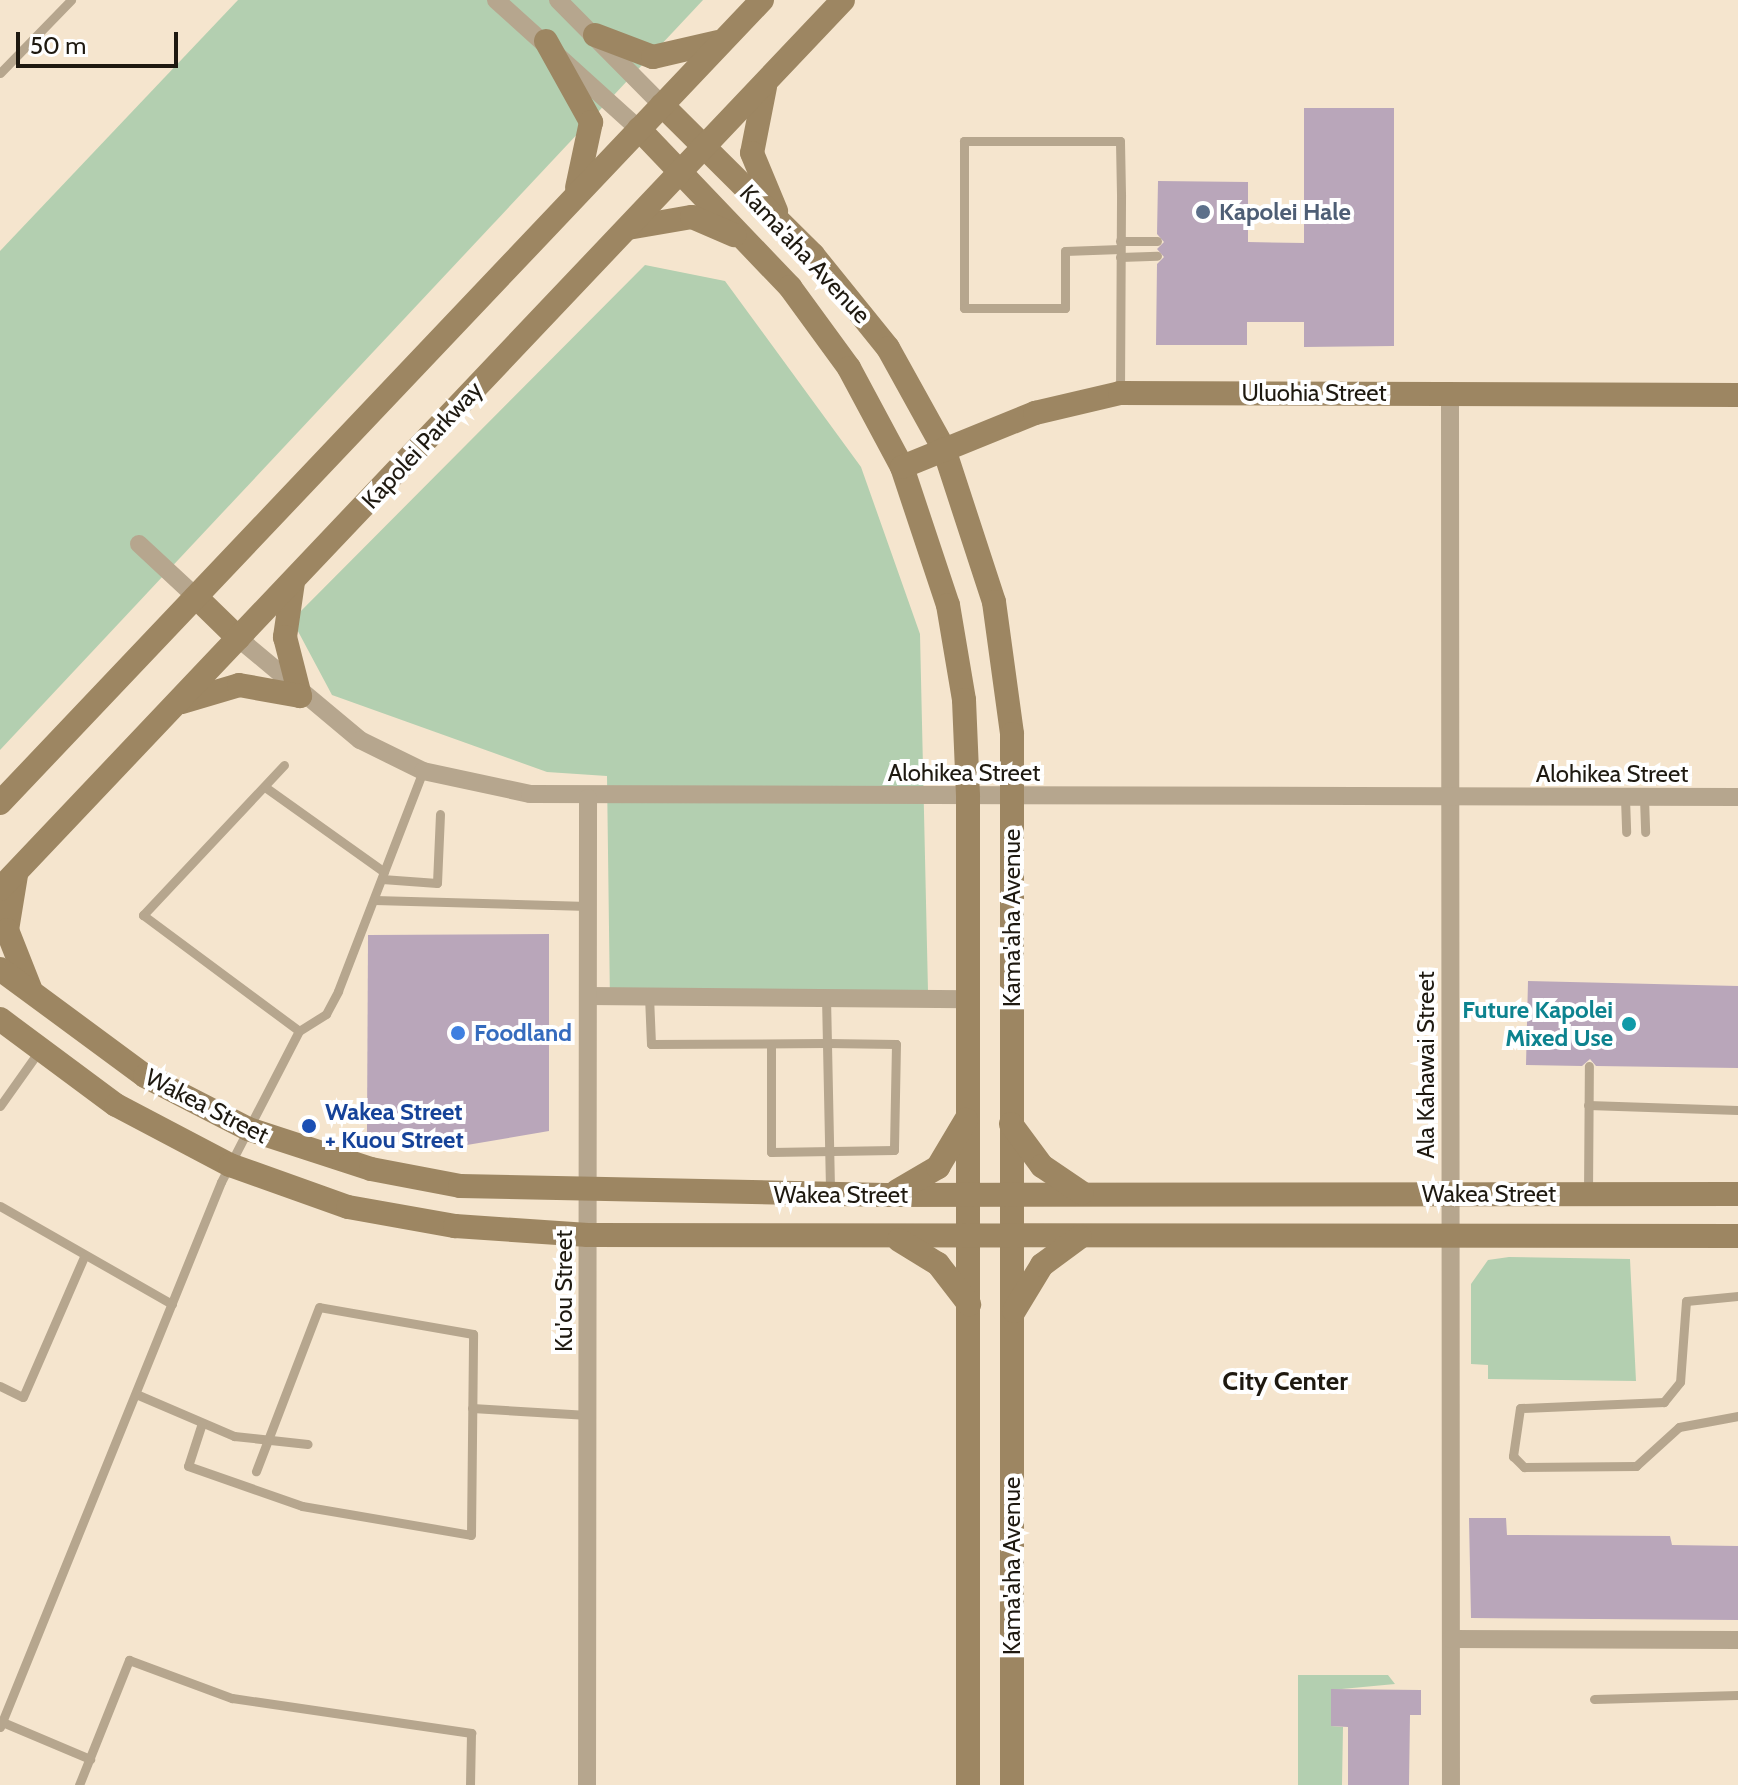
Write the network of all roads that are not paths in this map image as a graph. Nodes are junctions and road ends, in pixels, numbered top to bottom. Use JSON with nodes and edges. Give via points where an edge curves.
{"nodes":[{"id":1,"x":71,"y":0,"type":"edge"},
{"id":2,"x":496,"y":0,"type":"edge"},
{"id":3,"x":558,"y":0,"type":"edge"},
{"id":4,"x":762,"y":0,"type":"edge"},
{"id":5,"x":843,"y":0,"type":"edge"},
{"id":6,"x":595,"y":35,"type":"junction"},
{"id":7,"x":724,"y":40,"type":"junction"},
{"id":8,"x":546,"y":41,"type":"junction"},
{"id":9,"x":0,"y":73,"type":"edge"},
{"id":10,"x":768,"y":79,"type":"junction"},
{"id":11,"x":662,"y":105,"type":"junction"},
{"id":12,"x":639,"y":129,"type":"junction"},
{"id":13,"x":704,"y":147,"type":"junction"},
{"id":14,"x":681,"y":171,"type":"junction"},
{"id":15,"x":572,"y":200,"type":"junction"},
{"id":16,"x":780,"y":221,"type":"junction"},
{"id":17,"x":626,"y":229,"type":"junction"},
{"id":18,"x":1157,"y":241,"type":"dead end"},
{"id":19,"x":749,"y":243,"type":"junction"},
{"id":20,"x":1120,"y":249,"type":"junction"},
{"id":21,"x":1157,"y":256,"type":"dead end"},
{"id":22,"x":1120,"y":393,"type":"junction"},
{"id":23,"x":1450,"y":393,"type":"junction"},
{"id":24,"x":1738,"y":395,"type":"edge"},
{"id":25,"x":944,"y":449,"type":"junction"},
{"id":26,"x":902,"y":467,"type":"junction"},
{"id":27,"x":139,"y":544,"type":"dead end"},
{"id":28,"x":293,"y":580,"type":"junction"},
{"id":29,"x":196,"y":597,"type":"junction"},
{"id":30,"x":238,"y":638,"type":"junction"},
{"id":31,"x":300,"y":696,"type":"junction"},
{"id":32,"x":175,"y":705,"type":"junction"},
{"id":33,"x":284,"y":765,"type":"dead end"},
{"id":34,"x":423,"y":771,"type":"junction"},
{"id":35,"x":265,"y":787,"type":"junction"},
{"id":36,"x":968,"y":797,"type":"junction"},
{"id":37,"x":1738,"y":797,"type":"edge"},
{"id":38,"x":588,"y":798,"type":"junction"},
{"id":39,"x":1013,"y":798,"type":"junction"},
{"id":40,"x":1450,"y":798,"type":"junction"},
{"id":41,"x":1635,"y":798,"type":"junction"},
{"id":42,"x":0,"y":803,"type":"edge"},
{"id":43,"x":440,"y":814,"type":"dead end"},
{"id":44,"x":1626,"y":832,"type":"dead end"},
{"id":45,"x":1645,"y":832,"type":"dead end"},
{"id":46,"x":383,"y":876,"type":"junction"},
{"id":47,"x":8,"y":881,"type":"edge"},
{"id":48,"x":374,"y":900,"type":"junction"},
{"id":49,"x":588,"y":906,"type":"junction"},
{"id":50,"x":0,"y":969,"type":"edge"},
{"id":51,"x":34,"y":994,"type":"junction"},
{"id":52,"x":588,"y":996,"type":"junction"},
{"id":53,"x":649,"y":996,"type":"junction"},
{"id":54,"x":826,"y":997,"type":"junction"},
{"id":55,"x":967,"y":999,"type":"junction"},
{"id":56,"x":0,"y":1019,"type":"edge"},
{"id":57,"x":299,"y":1031,"type":"junction"},
{"id":58,"x":827,"y":1043,"type":"junction"},
{"id":59,"x":771,"y":1044,"type":"junction"},
{"id":60,"x":39,"y":1051,"type":"junction"},
{"id":61,"x":1589,"y":1066,"type":"dead end"},
{"id":62,"x":1588,"y":1105,"type":"junction"},
{"id":63,"x":0,"y":1106,"type":"edge"},
{"id":64,"x":1738,"y":1110,"type":"edge"},
{"id":65,"x":969,"y":1114,"type":"junction"},
{"id":66,"x":1011,"y":1124,"type":"junction"},
{"id":67,"x":248,"y":1129,"type":"junction"},
{"id":68,"x":829,"y":1150,"type":"junction"},
{"id":69,"x":230,"y":1165,"type":"junction"},
{"id":70,"x":588,"y":1193,"type":"junction"},
{"id":71,"x":1082,"y":1193,"type":"junction"},
{"id":72,"x":1011,"y":1194,"type":"junction"},
{"id":73,"x":1588,"y":1194,"type":"junction"},
{"id":74,"x":1738,"y":1194,"type":"edge"},
{"id":75,"x":830,"y":1195,"type":"junction"},
{"id":76,"x":885,"y":1195,"type":"junction"},
{"id":77,"x":969,"y":1195,"type":"junction"},
{"id":78,"x":1450,"y":1195,"type":"junction"},
{"id":79,"x":0,"y":1206,"type":"edge"},
{"id":80,"x":588,"y":1235,"type":"junction"},
{"id":81,"x":1449,"y":1236,"type":"junction"},
{"id":82,"x":1738,"y":1236,"type":"edge"},
{"id":83,"x":893,"y":1237,"type":"junction"},
{"id":84,"x":968,"y":1237,"type":"junction"},
{"id":85,"x":1011,"y":1237,"type":"junction"},
{"id":86,"x":1080,"y":1237,"type":"junction"},
{"id":87,"x":84,"y":1257,"type":"junction"},
{"id":88,"x":1738,"y":1296,"type":"edge"},
{"id":89,"x":172,"y":1304,"type":"junction"},
{"id":90,"x":969,"y":1304,"type":"junction"},
{"id":91,"x":1011,"y":1317,"type":"junction"},
{"id":92,"x":0,"y":1386,"type":"edge"},
{"id":93,"x":136,"y":1394,"type":"junction"},
{"id":94,"x":472,"y":1408,"type":"junction"},
{"id":95,"x":588,"y":1415,"type":"junction"},
{"id":96,"x":1738,"y":1416,"type":"edge"},
{"id":97,"x":202,"y":1423,"type":"junction"},
{"id":98,"x":268,"y":1440,"type":"junction"},
{"id":99,"x":308,"y":1444,"type":"dead end"},
{"id":100,"x":256,"y":1471,"type":"dead end"},
{"id":101,"x":1451,"y":1639,"type":"junction"},
{"id":102,"x":1738,"y":1640,"type":"edge"},
{"id":103,"x":1738,"y":1695,"type":"edge"},
{"id":104,"x":1594,"y":1699,"type":"dead end"},
{"id":105,"x":1,"y":1723,"type":"edge"},
{"id":106,"x":90,"y":1759,"type":"junction"},
{"id":107,"x":79,"y":1785,"type":"edge"},
{"id":108,"x":470,"y":1785,"type":"edge"},
{"id":109,"x":587,"y":1785,"type":"edge"},
{"id":110,"x":968,"y":1785,"type":"edge"},
{"id":111,"x":1012,"y":1785,"type":"edge"},
{"id":112,"x":1451,"y":1785,"type":"edge"}],
"edges":[{"from":1,"to":9,"type":"lane"},
{"from":2,"to":8,"type":"street"},
{"from":3,"to":6,"type":"street"},
{"from":4,"to":7,"type":"street"},
{"from":5,"to":10,"type":"street","name":"Kapolei Parkway"},
{"from":6,"to":7,"type":"street","via":[[653,57]]},
{"from":6,"to":11,"type":"street"},
{"from":7,"to":11,"type":"street"},
{"from":8,"to":12,"type":"street"},
{"from":8,"to":15,"type":"street","via":[[591,122]]},
{"from":10,"to":13,"type":"street","name":"Kapolei Parkway"},
{"from":10,"to":16,"type":"street","via":[[755,113],[752,153]]},
{"from":11,"to":12,"type":"street"},
{"from":11,"to":13,"type":"street","name":"Kama'aha Avenue"},
{"from":12,"to":14,"type":"street","name":"Kama'aha Avenue"},
{"from":12,"to":15,"type":"street"},
{"from":13,"to":14,"type":"street","name":"Kapolei Parkway"},
{"from":13,"to":16,"type":"street","name":"Kama'aha Avenue"},
{"from":14,"to":17,"type":"street","name":"Kapolei Parkway"},
{"from":14,"to":19,"type":"street","name":"Kama'aha Avenue"},
{"from":15,"to":29,"type":"street"},
{"from":16,"to":25,"type":"street","name":"Kama'aha Avenue","via":[[888,348]]},
{"from":17,"to":19,"type":"street","via":[[692,217]]},
{"from":17,"to":28,"type":"street","name":"Kapolei Parkway"},
{"from":18,"to":20,"type":"lane"},
{"from":19,"to":26,"type":"street","name":"Kama'aha Avenue","via":[[841,357]]},
{"from":20,"to":20,"type":"lane","via":[[1120,141],[964,141],[964,308],[1065,308],[1065,251]]},
{"from":20,"to":21,"type":"lane"},
{"from":20,"to":22,"type":"lane"},
{"from":22,"to":23,"type":"street","name":"Uluohia Street"},
{"from":22,"to":25,"type":"street","name":"Uluohia Street","via":[[1035,413]]},
{"from":23,"to":24,"type":"street","name":"Uluohia Street"},
{"from":23,"to":40,"type":"street","name":"Ala Kahawai Street"},
{"from":25,"to":26,"type":"street","name":"Uluohia Street"},
{"from":25,"to":39,"type":"street","name":"Kama'aha Avenue","via":[[994,602],[1010,706]]},
{"from":26,"to":36,"type":"street","name":"Kama'aha Avenue","via":[[948,605],[964,700]]},
{"from":27,"to":29,"type":"street"},
{"from":28,"to":30,"type":"street","name":"Kapolei Parkway"},
{"from":28,"to":31,"type":"street","via":[[285,637]]},
{"from":29,"to":30,"type":"street"},
{"from":29,"to":42,"type":"street"},
{"from":30,"to":31,"type":"street","name":"Alohikea Street"},
{"from":30,"to":32,"type":"street","name":"Kapolei Parkway"},
{"from":31,"to":32,"type":"street","via":[[239,685]]},
{"from":31,"to":34,"type":"street","name":"Alohikea Street","via":[[360,740]]},
{"from":32,"to":47,"type":"street","name":"Kapolei Parkway"},
{"from":33,"to":35,"type":"lane"},
{"from":34,"to":38,"type":"street","name":"Alohikea Street","via":[[492,789]]},
{"from":34,"to":46,"type":"lane"},
{"from":35,"to":46,"type":"lane"},
{"from":35,"to":57,"type":"lane","via":[[143,915]]},
{"from":36,"to":38,"type":"street","name":"Alohikea Street"},
{"from":36,"to":39,"type":"street","name":"Alohikea Street"},
{"from":36,"to":55,"type":"street","name":"Kama'aha Avenue"},
{"from":37,"to":41,"type":"street","name":"Alohikea Street"},
{"from":38,"to":49,"type":"street","name":"Ku'ou Street"},
{"from":39,"to":40,"type":"street","name":"Alohikea Street"},
{"from":39,"to":66,"type":"street","name":"Kama'aha Avenue"},
{"from":40,"to":41,"type":"street","name":"Alohikea Street"},
{"from":40,"to":78,"type":"street","name":"Ala Kahawai Street"},
{"from":41,"to":44,"type":"lane"},
{"from":41,"to":45,"type":"lane"},
{"from":43,"to":46,"type":"lane","via":[[437,883]]},
{"from":46,"to":48,"type":"lane"},
{"from":47,"to":51,"type":"street","via":[[7,930]]},
{"from":48,"to":49,"type":"lane"},
{"from":48,"to":57,"type":"lane","via":[[326,1014]]},
{"from":49,"to":52,"type":"street","name":"Ku'ou Street"},
{"from":50,"to":51,"type":"street","name":"Wakea Street"},
{"from":51,"to":67,"type":"street","name":"Wakea Street","via":[[145,1076]]},
{"from":52,"to":53,"type":"street"},
{"from":52,"to":70,"type":"street","name":"Ku'ou Street"},
{"from":53,"to":54,"type":"street"},
{"from":53,"to":59,"type":"lane","via":[[651,1044]]},
{"from":54,"to":55,"type":"street"},
{"from":54,"to":58,"type":"lane"},
{"from":55,"to":65,"type":"street","name":"Kama'aha Avenue"},
{"from":56,"to":60,"type":"street","name":"Wakea Street"},
{"from":57,"to":67,"type":"lane"},
{"from":58,"to":59,"type":"lane"},
{"from":58,"to":68,"type":"lane"},
{"from":58,"to":68,"type":"lane","via":[[896,1044],[894,1150]]},
{"from":59,"to":68,"type":"lane","via":[[771,1152]]},
{"from":60,"to":63,"type":"lane"},
{"from":60,"to":69,"type":"street","name":"Wakea Street","via":[[116,1105]]},
{"from":61,"to":62,"type":"lane"},
{"from":62,"to":64,"type":"lane"},
{"from":62,"to":73,"type":"lane"},
{"from":65,"to":76,"type":"street","via":[[938,1167]]},
{"from":65,"to":77,"type":"street","name":"Kama'aha Avenue"},
{"from":66,"to":71,"type":"street","via":[[1042,1166]]},
{"from":66,"to":72,"type":"street","name":"Kama'aha Avenue"},
{"from":67,"to":69,"type":"lane"},
{"from":67,"to":70,"type":"street","name":"Wakea Street","via":[[409,1179]]},
{"from":68,"to":75,"type":"lane"},
{"from":69,"to":80,"type":"street","name":"Wakea Street","via":[[296,1192],[401,1218]]},
{"from":69,"to":89,"type":"lane"},
{"from":70,"to":75,"type":"street","name":"Wakea Street"},
{"from":70,"to":80,"type":"street","name":"Ku'ou Street"},
{"from":71,"to":72,"type":"street","name":"Wakea Street"},
{"from":71,"to":78,"type":"street","name":"Wakea Street"},
{"from":72,"to":77,"type":"street","name":"Wakea Street"},
{"from":72,"to":85,"type":"street","name":"Kama'aha Avenue"},
{"from":73,"to":74,"type":"street","name":"Wakea Street"},
{"from":73,"to":78,"type":"street","name":"Wakea Street"},
{"from":75,"to":76,"type":"street","name":"Wakea Street"},
{"from":76,"to":77,"type":"street","name":"Wakea Street"},
{"from":77,"to":84,"type":"street","name":"Kama'aha Avenue"},
{"from":78,"to":81,"type":"street","name":"Ala Kahawai Street"},
{"from":79,"to":87,"type":"lane"},
{"from":80,"to":83,"type":"street","name":"Wakea Street"},
{"from":80,"to":95,"type":"street","name":"Ku'ou Street"},
{"from":81,"to":82,"type":"street","name":"Wakea Street"},
{"from":81,"to":86,"type":"street","name":"Wakea Street"},
{"from":81,"to":101,"type":"street","name":"Ala Kahawai Street"},
{"from":83,"to":84,"type":"street","name":"Wakea Street"},
{"from":83,"to":90,"type":"street","via":[[938,1264]]},
{"from":84,"to":85,"type":"street","name":"Wakea Street"},
{"from":84,"to":90,"type":"street","name":"Kama'aha Avenue"},
{"from":85,"to":86,"type":"street","name":"Wakea Street"},
{"from":85,"to":91,"type":"street","name":"Kama'aha Avenue"},
{"from":86,"to":91,"type":"street","via":[[1042,1265]]},
{"from":87,"to":89,"type":"lane"},
{"from":87,"to":92,"type":"lane","via":[[23,1397]]},
{"from":88,"to":96,"type":"lane","via":[[1686,1301],[1680,1382],[1664,1402],[1520,1408],[1513,1456],[1524,1467],[1636,1466],[1679,1427]]},
{"from":89,"to":93,"type":"lane"},
{"from":90,"to":110,"type":"street","name":"Kama'aha Avenue"},
{"from":91,"to":111,"type":"street","name":"Kama'aha Avenue"},
{"from":93,"to":97,"type":"lane"},
{"from":93,"to":105,"type":"lane"},
{"from":94,"to":95,"type":"lane"},
{"from":94,"to":97,"type":"lane","via":[[471,1535],[302,1506],[188,1466]]},
{"from":94,"to":98,"type":"lane","via":[[473,1334],[319,1307]]},
{"from":95,"to":109,"type":"street","name":"Ku'ou Street"},
{"from":97,"to":98,"type":"lane"},
{"from":98,"to":99,"type":"lane"},
{"from":98,"to":100,"type":"lane"},
{"from":101,"to":102,"type":"street"},
{"from":101,"to":112,"type":"street","name":"Ala Kahawai Street"},
{"from":103,"to":104,"type":"lane"},
{"from":105,"to":106,"type":"lane"},
{"from":106,"to":107,"type":"lane"},
{"from":106,"to":108,"type":"lane","via":[[129,1660],[232,1698],[471,1733]]}]}
